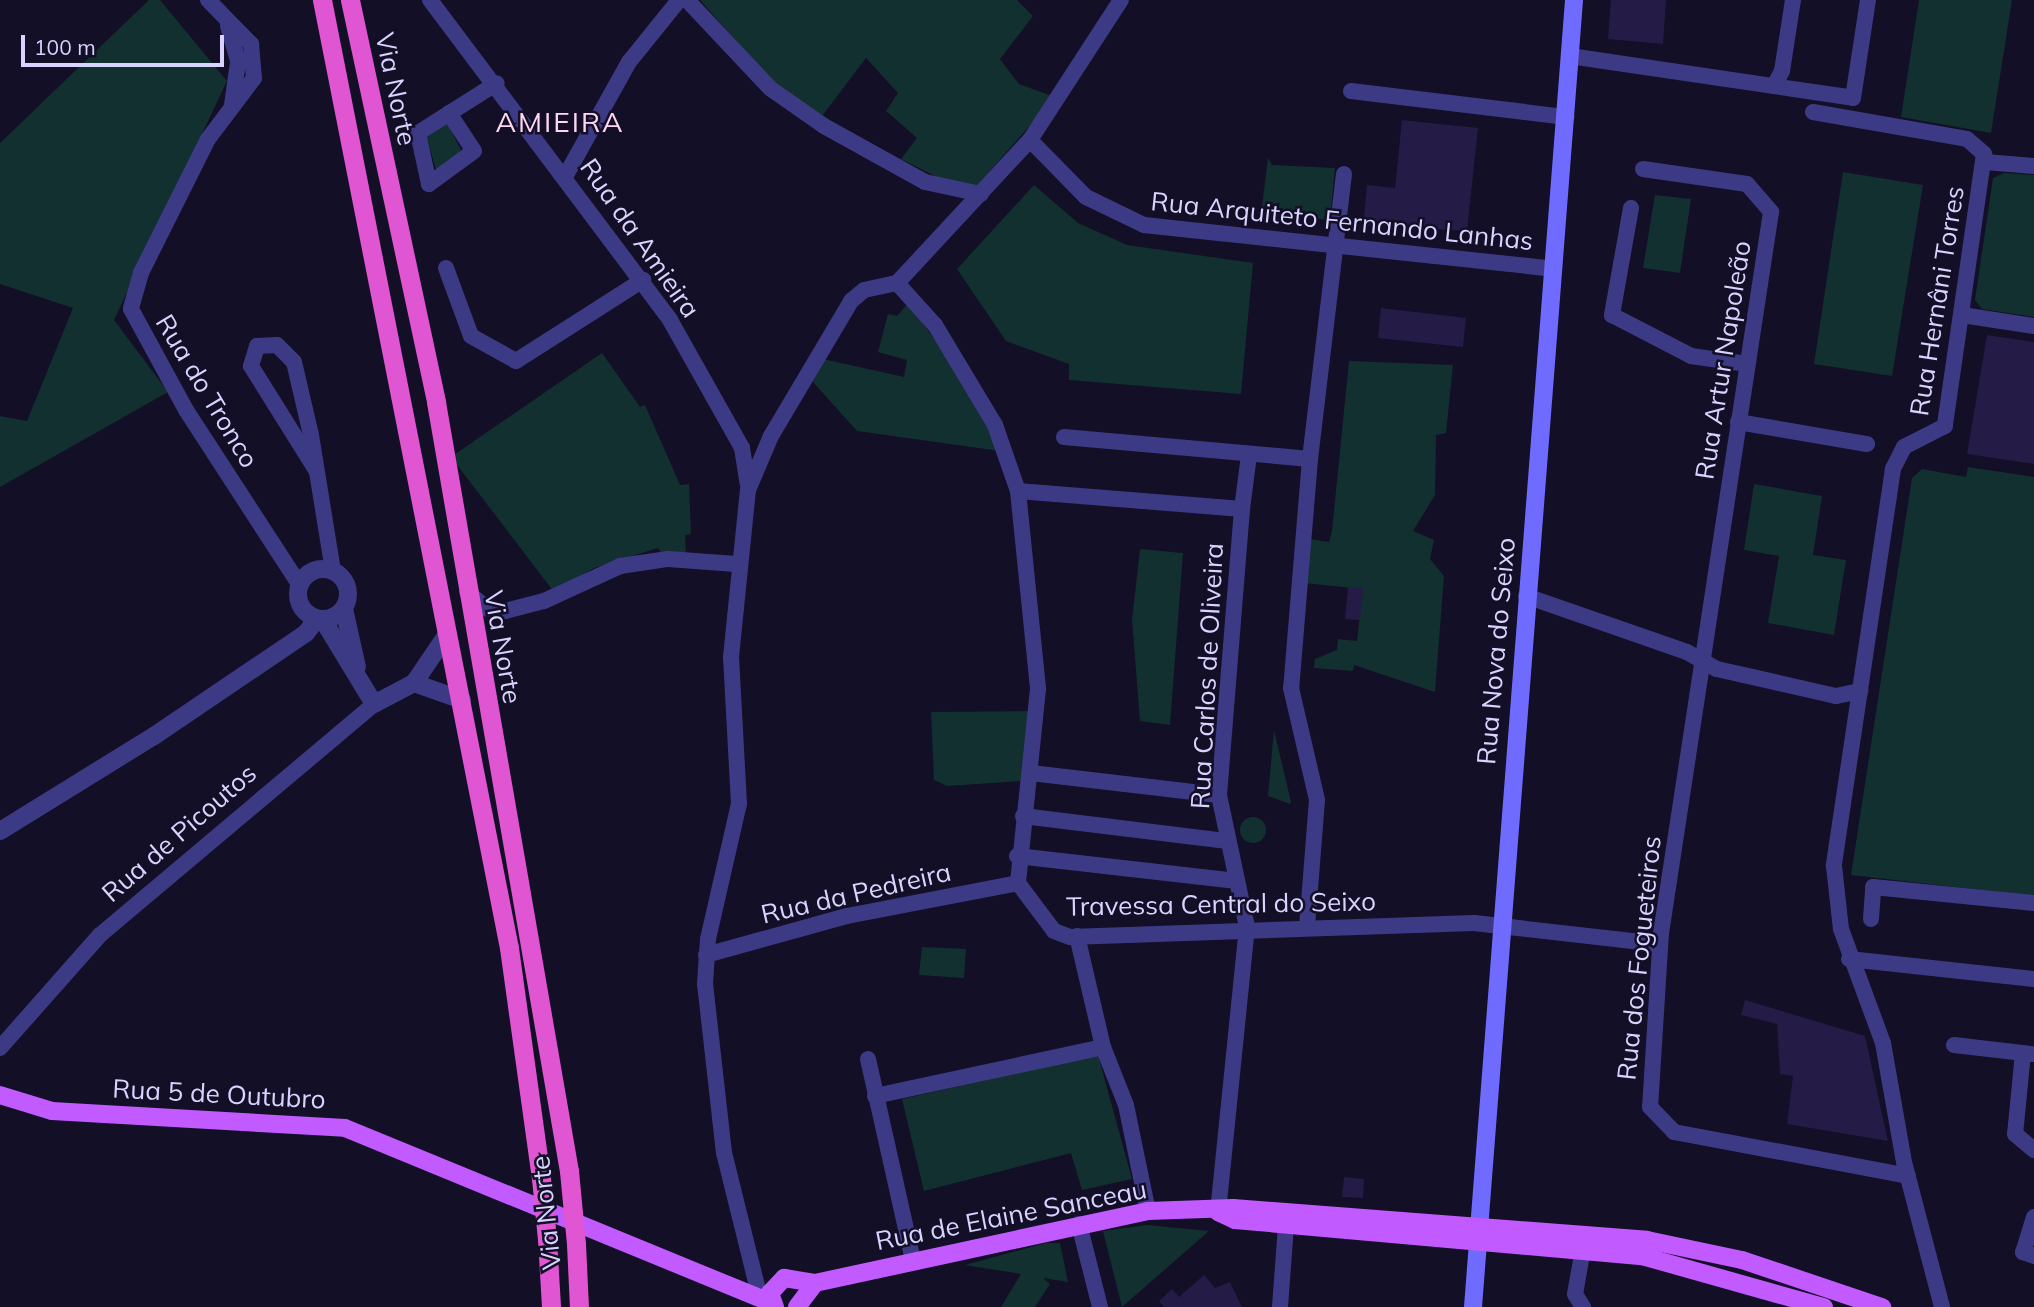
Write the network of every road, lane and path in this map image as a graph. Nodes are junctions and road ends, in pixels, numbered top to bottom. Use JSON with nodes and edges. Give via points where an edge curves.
{"nodes":[{"id":1,"x":208,"y":0,"type":"edge"},
{"id":2,"x":322,"y":0,"type":"edge"},
{"id":3,"x":350,"y":0,"type":"edge"},
{"id":4,"x":430,"y":0,"type":"edge"},
{"id":5,"x":679,"y":0,"type":"edge"},
{"id":6,"x":687,"y":0,"type":"edge"},
{"id":7,"x":1121,"y":0,"type":"edge"},
{"id":8,"x":1574,"y":0,"type":"edge"},
{"id":9,"x":1793,"y":0,"type":"edge"},
{"id":10,"x":1868,"y":0,"type":"edge"},
{"id":11,"x":1570,"y":56,"type":"junction"},
{"id":12,"x":497,"y":83,"type":"junction"},
{"id":13,"x":1774,"y":86,"type":"junction"},
{"id":14,"x":1351,"y":91,"type":"dead end"},
{"id":15,"x":1813,"y":112,"type":"dead end"},
{"id":16,"x":449,"y":113,"type":"dead end"},
{"id":17,"x":1566,"y":117,"type":"junction"},
{"id":18,"x":1030,"y":140,"type":"junction"},
{"id":19,"x":1985,"y":162,"type":"junction"},
{"id":20,"x":2034,"y":166,"type":"edge"},
{"id":21,"x":1643,"y":169,"type":"dead end"},
{"id":22,"x":1343,"y":174,"type":"dead end"},
{"id":23,"x":566,"y":175,"type":"junction"},
{"id":24,"x":981,"y":194,"type":"junction"},
{"id":25,"x":1631,"y":208,"type":"dead end"},
{"id":26,"x":1335,"y":246,"type":"junction"},
{"id":27,"x":446,"y":268,"type":"dead end"},
{"id":28,"x":1553,"y":269,"type":"junction"},
{"id":29,"x":643,"y":280,"type":"junction"},
{"id":30,"x":897,"y":283,"type":"junction"},
{"id":31,"x":1962,"y":314,"type":"junction"},
{"id":32,"x":2034,"y":326,"type":"edge"},
{"id":33,"x":1747,"y":364,"type":"junction"},
{"id":34,"x":1738,"y":422,"type":"junction"},
{"id":35,"x":1064,"y":437,"type":"dead end"},
{"id":36,"x":768,"y":444,"type":"junction"},
{"id":37,"x":1867,"y":444,"type":"dead end"},
{"id":38,"x":741,"y":448,"type":"junction"},
{"id":39,"x":1249,"y":455,"type":"junction"},
{"id":40,"x":1310,"y":459,"type":"junction"},
{"id":41,"x":316,"y":470,"type":"junction"},
{"id":42,"x":748,"y":490,"type":"junction"},
{"id":43,"x":1018,"y":491,"type":"junction"},
{"id":44,"x":1242,"y":509,"type":"junction"},
{"id":45,"x":736,"y":564,"type":"junction"},
{"id":46,"x":332,"y":570,"type":"junction"},
{"id":47,"x":299,"y":584,"type":"junction"},
{"id":48,"x":471,"y":595,"type":"junction"},
{"id":49,"x":1526,"y":596,"type":"junction"},
{"id":50,"x":344,"y":608,"type":"junction"},
{"id":51,"x":320,"y":620,"type":"junction"},
{"id":52,"x":448,"y":633,"type":"junction"},
{"id":53,"x":1703,"y":658,"type":"junction"},
{"id":54,"x":358,"y":674,"type":"junction"},
{"id":55,"x":414,"y":683,"type":"junction"},
{"id":56,"x":1860,"y":691,"type":"junction"},
{"id":57,"x":1836,"y":696,"type":"junction"},
{"id":58,"x":462,"y":700,"type":"junction"},
{"id":59,"x":374,"y":704,"type":"junction"},
{"id":60,"x":1855,"y":729,"type":"junction"},
{"id":61,"x":1031,"y":773,"type":"junction"},
{"id":62,"x":1219,"y":795,"type":"junction"},
{"id":63,"x":1023,"y":816,"type":"junction"},
{"id":64,"x":0,"y":831,"type":"edge"},
{"id":65,"x":1227,"y":841,"type":"junction"},
{"id":66,"x":1017,"y":856,"type":"junction"},
{"id":67,"x":1235,"y":881,"type":"junction"},
{"id":68,"x":1018,"y":883,"type":"junction"},
{"id":69,"x":2034,"y":904,"type":"edge"},
{"id":70,"x":1871,"y":919,"type":"dead end"},
{"id":71,"x":1247,"y":927,"type":"junction"},
{"id":72,"x":1499,"y":927,"type":"junction"},
{"id":73,"x":1307,"y":928,"type":"junction"},
{"id":74,"x":1077,"y":936,"type":"junction"},
{"id":75,"x":1659,"y":944,"type":"junction"},
{"id":76,"x":706,"y":955,"type":"junction"},
{"id":77,"x":1849,"y":958,"type":"junction"},
{"id":78,"x":2034,"y":979,"type":"edge"},
{"id":79,"x":1954,"y":1045,"type":"dead end"},
{"id":80,"x":1103,"y":1047,"type":"junction"},
{"id":81,"x":0,"y":1048,"type":"edge"},
{"id":82,"x":2029,"y":1054,"type":"edge"},
{"id":83,"x":868,"y":1059,"type":"dead end"},
{"id":84,"x":0,"y":1095,"type":"edge"},
{"id":85,"x":875,"y":1096,"type":"junction"},
{"id":86,"x":2034,"y":1150,"type":"edge"},
{"id":87,"x":1908,"y":1176,"type":"junction"},
{"id":88,"x":1148,"y":1211,"type":"junction"},
{"id":89,"x":1218,"y":1212,"type":"junction"},
{"id":90,"x":2034,"y":1217,"type":"edge"},
{"id":91,"x":1079,"y":1224,"type":"junction"},
{"id":92,"x":1286,"y":1225,"type":"junction"},
{"id":93,"x":1475,"y":1232,"type":"junction"},
{"id":94,"x":1583,"y":1249,"type":"junction"},
{"id":95,"x":2034,"y":1256,"type":"edge"},
{"id":96,"x":913,"y":1260,"type":"junction"},
{"id":97,"x":794,"y":1280,"type":"junction"},
{"id":98,"x":815,"y":1283,"type":"junction"},
{"id":99,"x":764,"y":1295,"type":"edge"},
{"id":100,"x":800,"y":1304,"type":"edge"},
{"id":101,"x":551,"y":1307,"type":"edge"},
{"id":102,"x":579,"y":1307,"type":"edge"},
{"id":103,"x":1100,"y":1307,"type":"edge"},
{"id":104,"x":1280,"y":1307,"type":"edge"},
{"id":105,"x":1473,"y":1307,"type":"edge"},
{"id":106,"x":1583,"y":1307,"type":"edge"},
{"id":107,"x":1824,"y":1307,"type":"edge"},
{"id":108,"x":1882,"y":1307,"type":"edge"},
{"id":109,"x":1942,"y":1307,"type":"edge"}],
"edges":[{"from":1,"to":47,"type":"street","name":"Rua do Tronco","via":[[227,24],[238,62],[232,105],[196,163],[141,272],[131,309],[193,421]]},
{"from":2,"to":52,"type":"highway","name":"Via Norte"},
{"from":3,"to":48,"type":"highway","name":"Via Norte","via":[[436,402]]},
{"from":4,"to":12,"type":"street","name":"Rua da Amieira"},
{"from":5,"to":23,"type":"street","via":[[629,62]]},
{"from":6,"to":24,"type":"street","via":[[771,89],[824,126],[925,182]]},
{"from":7,"to":18,"type":"street"},
{"from":8,"to":11,"type":"main road","name":"Rua Nova do Seixo"},
{"from":9,"to":13,"type":"street","via":[[1782,71]]},
{"from":10,"to":13,"type":"street","via":[[1853,98]]},
{"from":11,"to":13,"type":"street"},
{"from":11,"to":17,"type":"main road","name":"Rua Nova do Seixo"},
{"from":12,"to":16,"type":"street"},
{"from":12,"to":23,"type":"street","name":"Rua da Amieira"},
{"from":14,"to":17,"type":"street"},
{"from":15,"to":19,"type":"street","name":"Rua Hernâni Torres","via":[[1967,139],[1982,148]]},
{"from":17,"to":28,"type":"main road","name":"Rua Nova do Seixo"},
{"from":18,"to":24,"type":"street"},
{"from":18,"to":26,"type":"street","name":"Rua Arquiteto Fernando Lanhas","via":[[1086,197],[1129,220]]},
{"from":19,"to":20,"type":"street"},
{"from":19,"to":31,"type":"street","name":"Rua Hernâni Torres"},
{"from":21,"to":33,"type":"street","name":"Rua Artur Napoleão","via":[[1747,184],[1771,212]]},
{"from":22,"to":26,"type":"street"},
{"from":23,"to":29,"type":"street","name":"Rua da Amieira"},
{"from":24,"to":30,"type":"street"},
{"from":25,"to":33,"type":"street","via":[[1612,314],[1691,356]]},
{"from":26,"to":28,"type":"street","name":"Rua Arquiteto Fernando Lanhas"},
{"from":26,"to":40,"type":"street"},
{"from":27,"to":29,"type":"street","via":[[471,336],[516,360]]},
{"from":28,"to":49,"type":"main road","name":"Rua Nova do Seixo"},
{"from":29,"to":38,"type":"street","name":"Rua da Amieira","via":[[709,381]]},
{"from":30,"to":36,"type":"street","via":[[864,290],[851,301]]},
{"from":30,"to":43,"type":"street","via":[[935,325],[995,425]]},
{"from":31,"to":32,"type":"street"},
{"from":31,"to":56,"type":"street","name":"Rua Hernâni Torres","via":[[1945,426],[1935,437],[1908,444],[1894,465]]},
{"from":33,"to":34,"type":"street","name":"Rua Artur Napoleão"},
{"from":34,"to":37,"type":"street"},
{"from":34,"to":53,"type":"street","name":"Rua Artur Napoleão"},
{"from":35,"to":39,"type":"street"},
{"from":36,"to":38,"type":"street"},
{"from":36,"to":42,"type":"street"},
{"from":38,"to":42,"type":"street","name":"Rua da Amieira"},
{"from":39,"to":40,"type":"street"},
{"from":39,"to":44,"type":"street","name":"Rua Carlos de Oliveira"},
{"from":40,"to":73,"type":"street","via":[[1291,688],[1317,800]]},
{"from":41,"to":41,"type":"street","via":[[294,362],[276,345],[257,346],[251,366]]},
{"from":41,"to":46,"type":"street"},
{"from":42,"to":45,"type":"street"},
{"from":43,"to":44,"type":"street"},
{"from":43,"to":61,"type":"street","via":[[1038,689]]},
{"from":44,"to":62,"type":"street","name":"Rua Carlos de Oliveira"},
{"from":45,"to":48,"type":"street","via":[[668,559],[620,566],[544,601],[505,611]]},
{"from":45,"to":76,"type":"street","via":[[731,696],[739,804]]},
{"from":46,"to":47,"type":"street","via":[[309,572]]},
{"from":46,"to":50,"type":"street","name":"Rua do Tronco","via":[[344,587]]},
{"from":47,"to":51,"type":"street","name":"Rua do Tronco","via":[[307,611]]},
{"from":48,"to":102,"type":"highway","name":"Via Norte","bridge":true,"via":[[569,1171]]},
{"from":49,"to":53,"type":"street"},
{"from":49,"to":72,"type":"main road","name":"Rua Nova do Seixo"},
{"from":50,"to":51,"type":"street"},
{"from":50,"to":54,"type":"street","name":"Rua do Tronco"},
{"from":51,"to":54,"type":"street","name":"Rua do Tronco"},
{"from":51,"to":64,"type":"street","via":[[154,736]]},
{"from":52,"to":55,"type":"street","name":"Rua de Picoutos"},
{"from":52,"to":58,"type":"highway","name":"Via Norte"},
{"from":53,"to":57,"type":"street","via":[[1717,669]]},
{"from":53,"to":75,"type":"street","name":"Rua dos Fogueteiros"},
{"from":54,"to":59,"type":"street","name":"Rua do Tronco"},
{"from":55,"to":58,"type":"street"},
{"from":55,"to":59,"type":"street","name":"Rua de Picoutos"},
{"from":56,"to":57,"type":"street"},
{"from":56,"to":60,"type":"street","name":"Rua Hernâni Torres"},
{"from":57,"to":60,"type":"street"},
{"from":58,"to":101,"type":"highway","name":"Via Norte","bridge":true,"via":[[509,948],[541,1178]]},
{"from":59,"to":81,"type":"street","name":"Rua de Picoutos","via":[[100,935]]},
{"from":60,"to":77,"type":"street","name":"Rua Hernâni Torres","via":[[1833,878]]},
{"from":61,"to":62,"type":"street"},
{"from":61,"to":63,"type":"street"},
{"from":62,"to":65,"type":"street","name":"Rua Carlos de Oliveira"},
{"from":63,"to":65,"type":"street"},
{"from":63,"to":66,"type":"street"},
{"from":65,"to":67,"type":"street","name":"Rua Carlos de Oliveira"},
{"from":66,"to":67,"type":"street"},
{"from":66,"to":68,"type":"street"},
{"from":67,"to":71,"type":"street","name":"Rua Carlos de Oliveira"},
{"from":68,"to":74,"type":"street","name":"Travessa Central do Seixo","via":[[1054,932]]},
{"from":68,"to":76,"type":"street","name":"Rua da Pedreira","via":[[847,916]]},
{"from":69,"to":70,"type":"street","via":[[1873,887]]},
{"from":71,"to":73,"type":"street","name":"Travessa Central do Seixo"},
{"from":71,"to":74,"type":"street","name":"Travessa Central do Seixo"},
{"from":71,"to":89,"type":"street"},
{"from":72,"to":73,"type":"street","name":"Travessa Central do Seixo"},
{"from":72,"to":75,"type":"street","name":"Travessa Central do Seixo"},
{"from":72,"to":93,"type":"main road","name":"Rua Nova do Seixo"},
{"from":74,"to":80,"type":"street"},
{"from":75,"to":87,"type":"street","name":"Rua dos Fogueteiros","via":[[1650,1107],[1659,1123],[1674,1132],[1796,1158]]},
{"from":76,"to":99,"type":"street","via":[[706,1027],[724,1153]]},
{"from":77,"to":78,"type":"street"},
{"from":77,"to":87,"type":"street","name":"Rua Hernâni Torres","via":[[1883,1043]]},
{"from":79,"to":82,"type":"street"},
{"from":80,"to":85,"type":"street"},
{"from":80,"to":88,"type":"street","via":[[1126,1105]]},
{"from":82,"to":86,"type":"street","via":[[2015,1134]]},
{"from":83,"to":85,"type":"street"},
{"from":84,"to":99,"type":"main road","name":"Rua 5 de Outubro","via":[[52,1111],[345,1128]]},
{"from":85,"to":96,"type":"street"},
{"from":87,"to":109,"type":"street"},
{"from":88,"to":89,"type":"main road","name":"Rua de Elaine Sanceau"},
{"from":88,"to":91,"type":"main road","name":"Rua de Elaine Sanceau"},
{"from":89,"to":92,"type":"main road","name":"Rua de Elaine Sanceau","via":[[1235,1220]]},
{"from":89,"to":93,"type":"main road","name":"Rua de Elaine Sanceau","via":[[1246,1208]]},
{"from":90,"to":95,"type":"street","via":[[2023,1252]]},
{"from":91,"to":96,"type":"main road","name":"Rua de Elaine Sanceau"},
{"from":91,"to":103,"type":"street"},
{"from":92,"to":93,"type":"main road","name":"Rua de Elaine Sanceau"},
{"from":92,"to":104,"type":"street"},
{"from":93,"to":94,"type":"main road"},
{"from":93,"to":105,"type":"main road","name":"Rua Nova do Seixo"},
{"from":93,"to":108,"type":"main road","via":[[1696,1248]]},
{"from":94,"to":106,"type":"street","via":[[1575,1294]]},
{"from":94,"to":107,"type":"main road","via":[[1724,1274]]},
{"from":96,"to":98,"type":"main road","name":"Rua de Elaine Sanceau"},
{"from":97,"to":98,"type":"main road","name":"Rua de Elaine Sanceau"},
{"from":97,"to":99,"type":"main road","via":[[780,1279]]},
{"from":97,"to":100,"type":"main road"},
{"from":98,"to":100,"type":"main road"}]}
